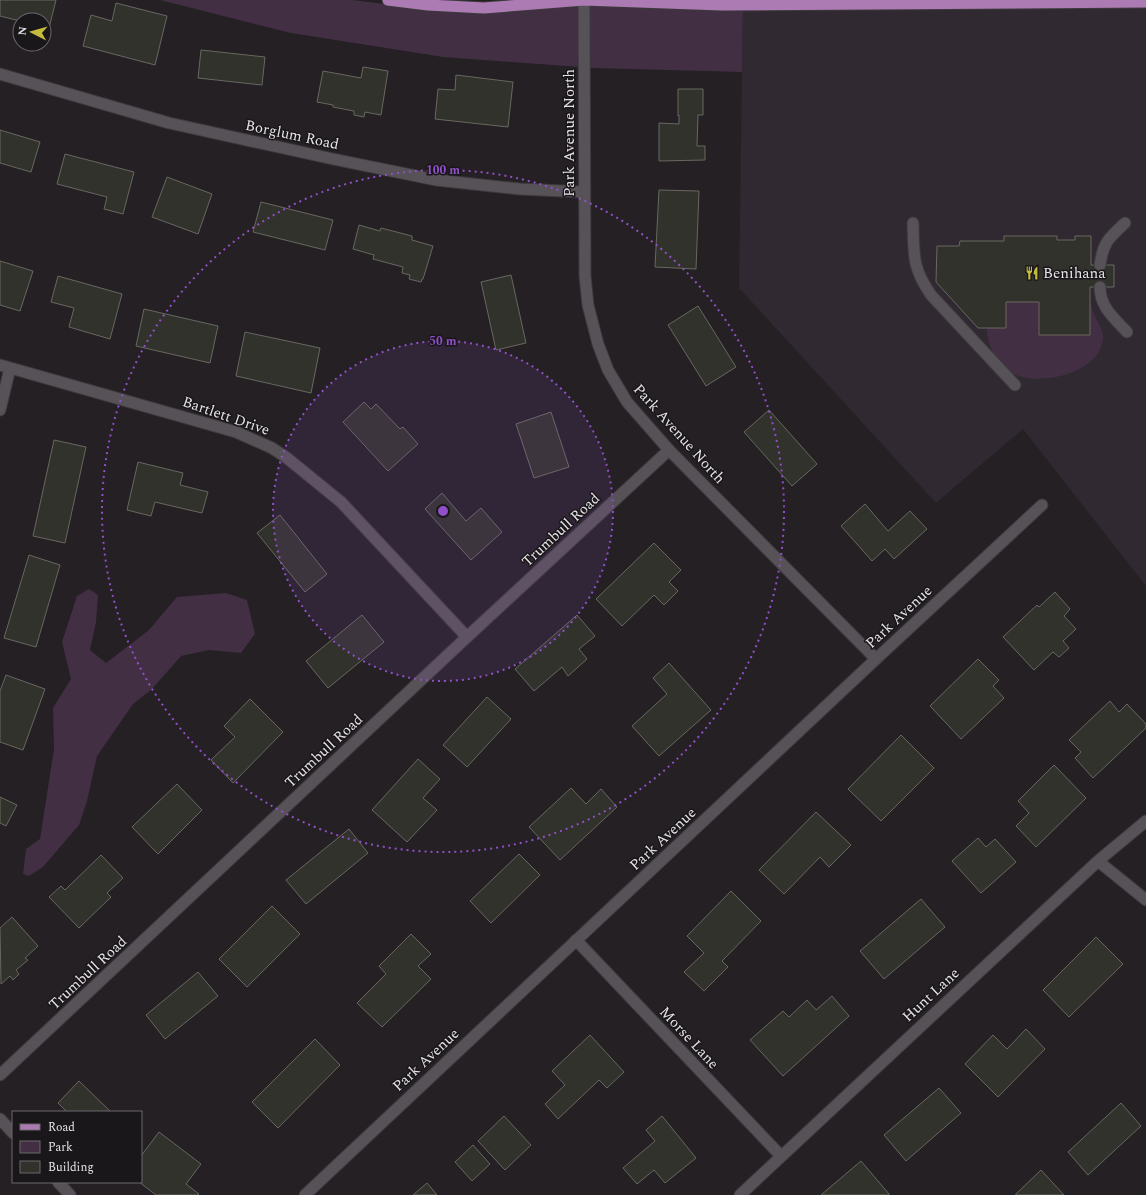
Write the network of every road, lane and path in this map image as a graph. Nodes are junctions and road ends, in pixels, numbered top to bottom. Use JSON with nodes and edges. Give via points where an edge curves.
{"nodes":[{"id":1,"x":388,"y":0,"type":"edge"},
{"id":2,"x":584,"y":0,"type":"edge"},
{"id":3,"x":1146,"y":2,"type":"edge"},
{"id":4,"x":0,"y":74,"type":"edge"},
{"id":5,"x":584,"y":192,"type":"junction"},
{"id":6,"x":913,"y":223,"type":"dead end"},
{"id":7,"x":1125,"y":223,"type":"dead end"},
{"id":8,"x":1100,"y":265,"type":"dead end"},
{"id":9,"x":1100,"y":287,"type":"dead end"},
{"id":10,"x":1127,"y":332,"type":"dead end"},
{"id":11,"x":5,"y":367,"type":"edge"},
{"id":12,"x":1015,"y":385,"type":"dead end"},
{"id":13,"x":0,"y":410,"type":"edge"},
{"id":14,"x":669,"y":450,"type":"junction"},
{"id":15,"x":1042,"y":505,"type":"dead end"},
{"id":16,"x":467,"y":637,"type":"junction"},
{"id":17,"x":876,"y":660,"type":"junction"},
{"id":18,"x":1146,"y":821,"type":"edge"},
{"id":19,"x":1098,"y":861,"type":"junction"},
{"id":20,"x":1146,"y":900,"type":"edge"},
{"id":21,"x":576,"y":940,"type":"junction"},
{"id":22,"x":0,"y":1076,"type":"edge"},
{"id":23,"x":0,"y":1119,"type":"edge"},
{"id":24,"x":12,"y":1132,"type":"edge"},
{"id":25,"x":781,"y":1156,"type":"junction"},
{"id":26,"x":59,"y":1183,"type":"edge"},
{"id":27,"x":70,"y":1195,"type":"edge"},
{"id":28,"x":305,"y":1195,"type":"edge"},
{"id":29,"x":740,"y":1195,"type":"edge"}],
"edges":[{"from":1,"to":2,"type":"main road","via":[[484,8]]},
{"from":2,"to":3,"type":"main road","via":[[722,5]]},
{"from":2,"to":5,"type":"street","name":"Park Avenue North"},
{"from":4,"to":5,"type":"street","name":"Borglum Road","via":[[169,123],[340,161],[436,180],[520,189]]},
{"from":5,"to":14,"type":"street","name":"Park Avenue North","via":[[585,276],[588,305],[598,344],[608,370],[627,402]]},
{"from":6,"to":12,"type":"street","via":[[914,254],[922,281]]},
{"from":7,"to":8,"type":"street","via":[[1104,246]]},
{"from":9,"to":10,"type":"street","via":[[1103,305]]},
{"from":11,"to":13,"type":"street"},
{"from":11,"to":16,"type":"street","name":"Bartlett Drive","via":[[236,432],[272,448],[341,502]]},
{"from":14,"to":16,"type":"street","name":"Trumbull Road"},
{"from":14,"to":17,"type":"street","name":"Park Avenue North"},
{"from":15,"to":17,"type":"street","name":"Park Avenue"},
{"from":16,"to":22,"type":"street","name":"Trumbull Road"},
{"from":17,"to":21,"type":"street","name":"Park Avenue"},
{"from":18,"to":19,"type":"street","name":"Hunt Lane"},
{"from":19,"to":20,"type":"street"},
{"from":19,"to":25,"type":"street","name":"Hunt Lane"},
{"from":21,"to":25,"type":"street","name":"Morse Lane"},
{"from":21,"to":28,"type":"street","name":"Park Avenue"},
{"from":23,"to":24,"type":"street"},
{"from":25,"to":29,"type":"street","name":"Hunt Lane"},
{"from":26,"to":27,"type":"street"}]}
